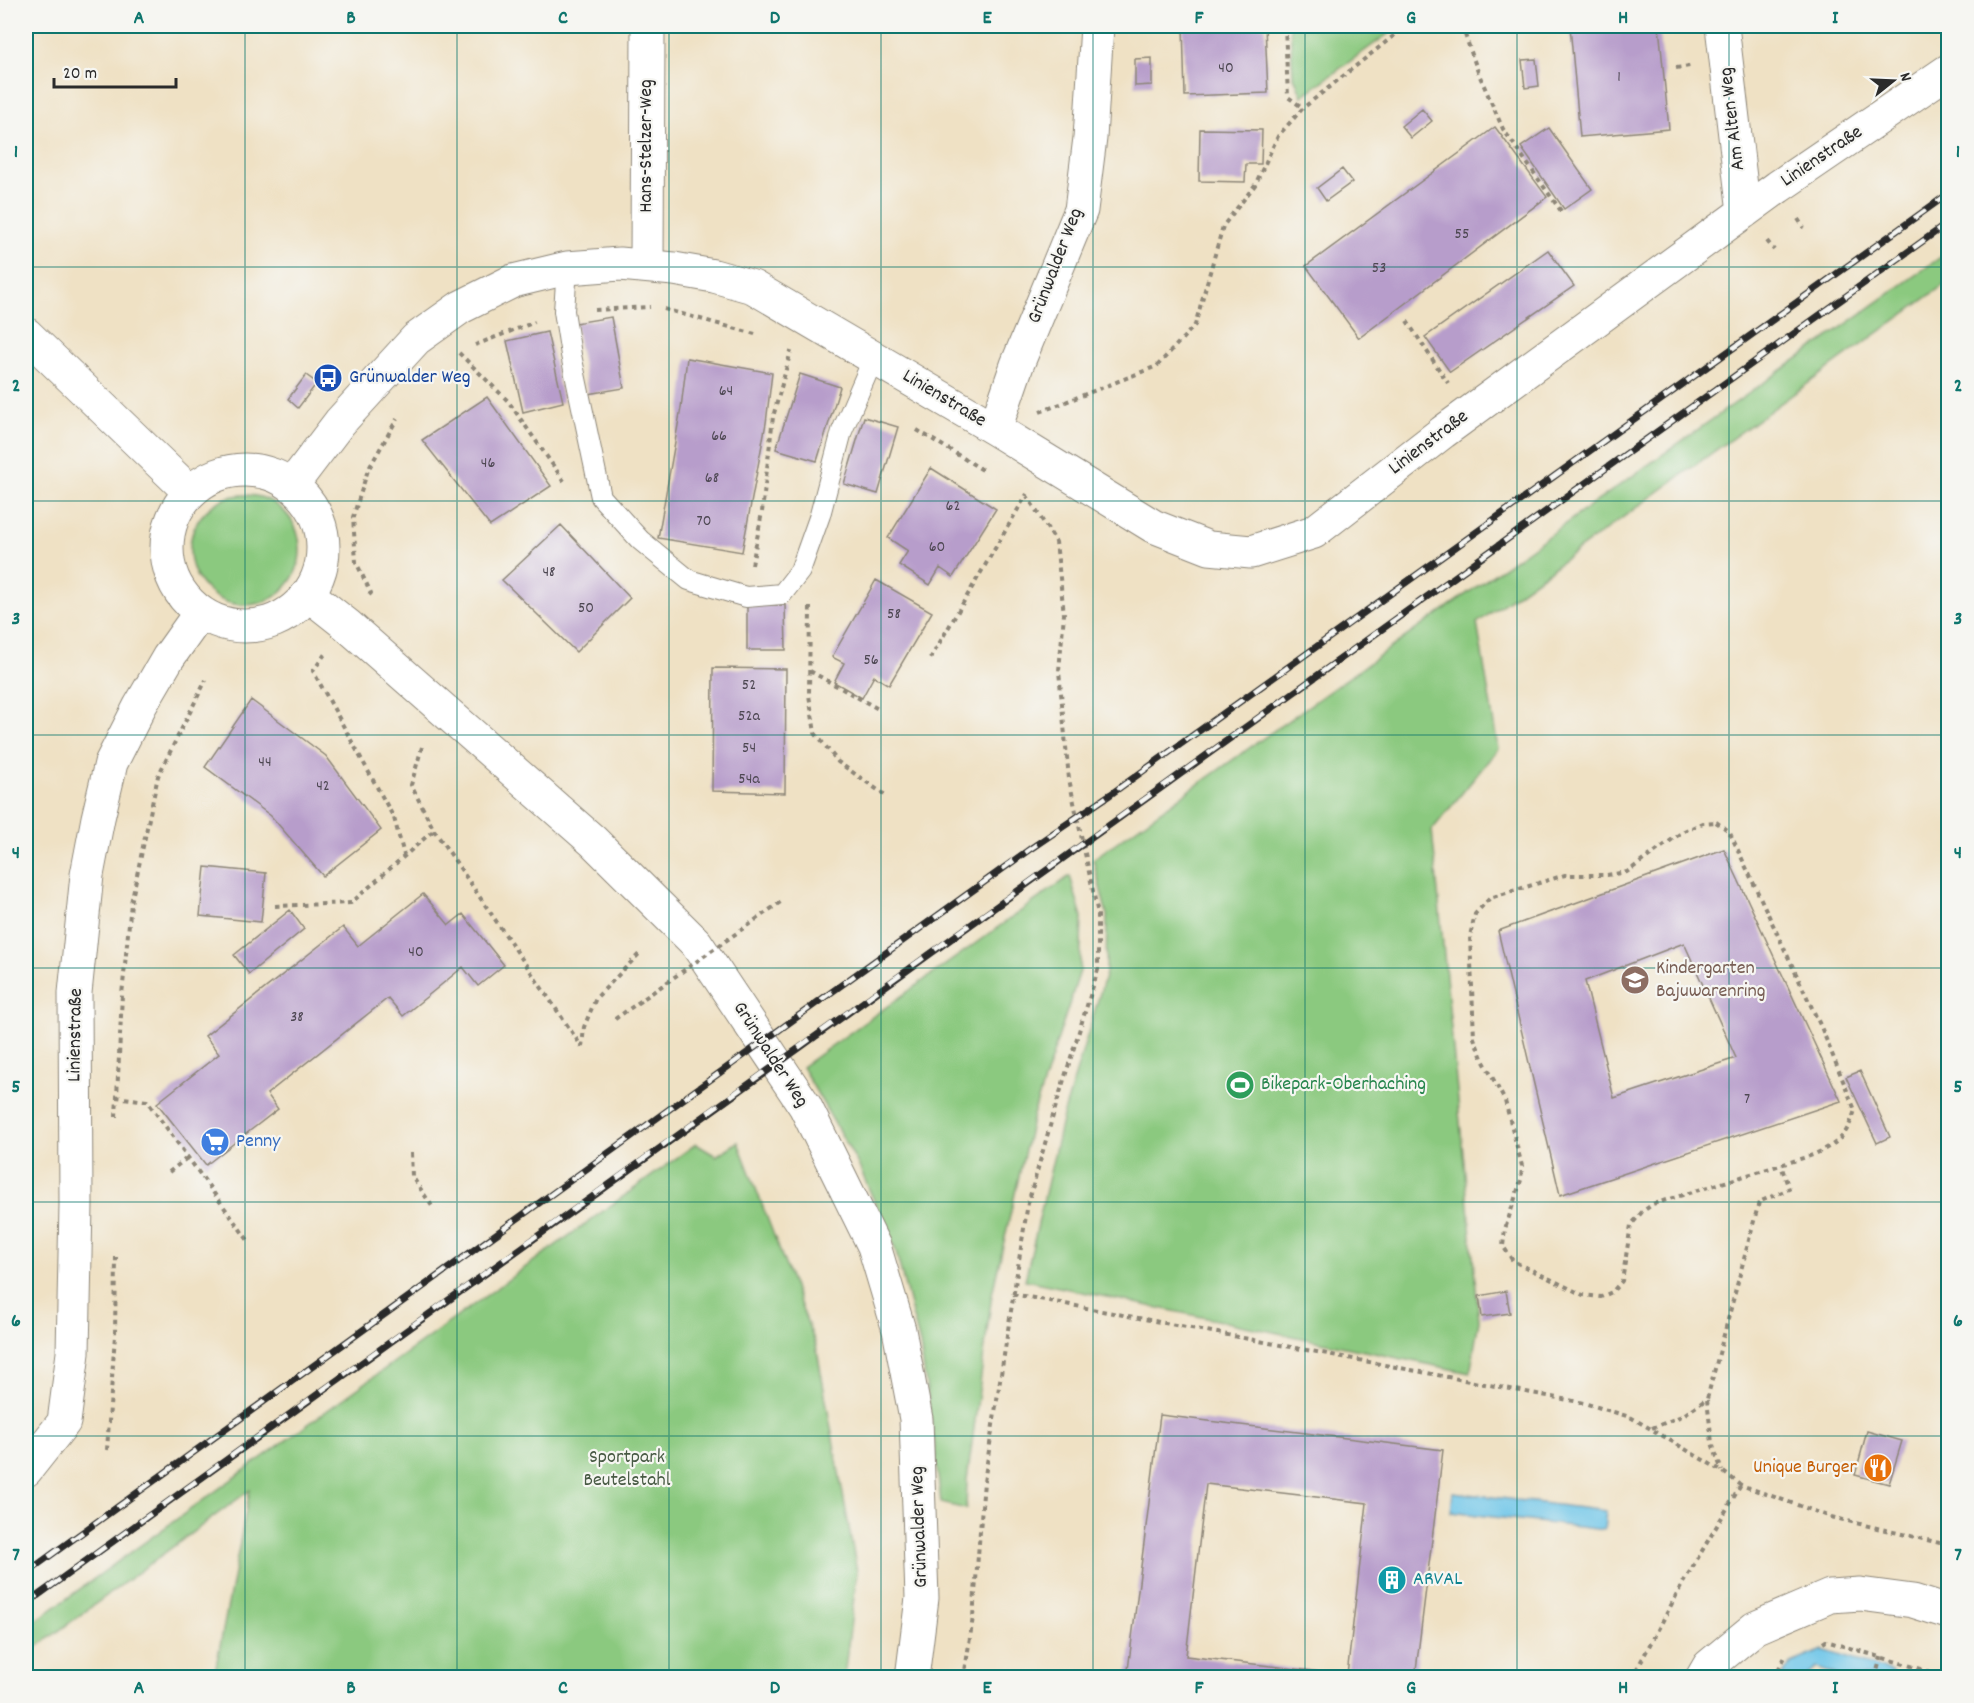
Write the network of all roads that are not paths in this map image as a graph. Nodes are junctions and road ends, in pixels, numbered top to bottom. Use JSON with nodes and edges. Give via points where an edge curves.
{"nodes":[{"id":1,"x":648,"y":26,"type":"edge"},
{"id":2,"x":1097,"y":26,"type":"edge"},
{"id":3,"x":1722,"y":26,"type":"edge"},
{"id":4,"x":1948,"y":71,"type":"edge"},
{"id":5,"x":1744,"y":212,"type":"junction"},
{"id":6,"x":647,"y":266,"type":"junction"},
{"id":7,"x":567,"y":268,"type":"junction"},
{"id":8,"x":26,"y":334,"type":"edge"},
{"id":9,"x":874,"y":357,"type":"junction"},
{"id":10,"x":995,"y":429,"type":"junction"},
{"id":11,"x":292,"y":485,"type":"junction"},
{"id":12,"x":190,"y":492,"type":"junction"},
{"id":13,"x":309,"y":595,"type":"junction"},
{"id":14,"x":200,"y":613,"type":"junction"},
{"id":15,"x":26,"y":1470,"type":"edge"},
{"id":16,"x":1948,"y":1612,"type":"edge"},
{"id":17,"x":912,"y":1677,"type":"edge"},
{"id":18,"x":1702,"y":1677,"type":"edge"}],
"edges":[{"from":1,"to":6,"type":"street","name":"Hans-Stelzer-Weg"},
{"from":2,"to":10,"type":"street","name":"Grünwalder Weg","via":[[1081,210]]},
{"from":3,"to":5,"type":"street","name":"Am Alten Weg"},
{"from":4,"to":5,"type":"street","name":"Linienstraße"},
{"from":5,"to":10,"type":"street","name":"Linienstraße","via":[[1314,532],[1251,552],[1209,548],[1153,526]]},
{"from":6,"to":7,"type":"street","name":"Linienstraße"},
{"from":6,"to":9,"type":"street","name":"Linienstraße","via":[[694,272],[753,287]]},
{"from":7,"to":9,"type":"lane","via":[[564,311],[601,497],[640,540],[689,580],[746,597],[782,594],[801,571],[842,431]]},
{"from":7,"to":11,"type":"street","name":"Linienstraße","via":[[513,281],[461,307],[416,339],[340,422]]},
{"from":8,"to":12,"type":"street"},
{"from":9,"to":10,"type":"street","name":"Linienstraße"},
{"from":11,"to":12,"type":"street","via":[[268,473],[240,470],[213,476]]},
{"from":11,"to":13,"type":"street","via":[[315,512],[324,545],[317,580]]},
{"from":12,"to":14,"type":"street","via":[[170,525],[168,564],[174,583]]},
{"from":13,"to":14,"type":"street","via":[[286,616],[258,626],[228,625]]},
{"from":13,"to":17,"type":"street","name":"Grünwalder Weg","via":[[593,841],[696,943],[805,1106],[874,1246],[899,1330],[916,1419],[922,1598]]},
{"from":14,"to":15,"type":"street","name":"Linienstraße","via":[[168,658],[111,763],[98,818],[87,875],[75,993],[73,1353],[64,1422]]},
{"from":16,"to":18,"type":"street","via":[[1913,1601],[1860,1594],[1830,1596],[1755,1628],[1709,1666]]}]}
